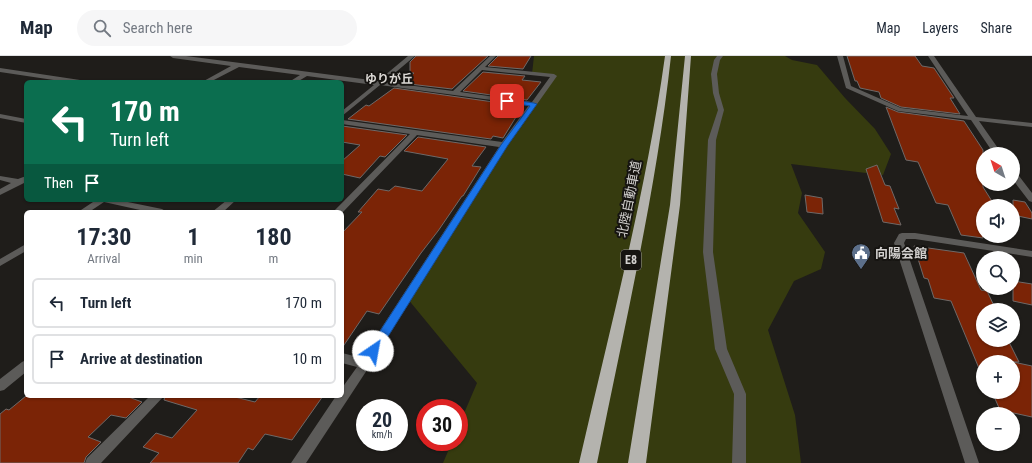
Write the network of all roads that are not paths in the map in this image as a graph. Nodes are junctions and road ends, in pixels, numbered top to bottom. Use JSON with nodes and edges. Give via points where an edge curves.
{"nodes":[{"id":1,"x":175,"y":56,"type":"edge"},
{"id":2,"x":412,"y":56,"type":"edge"},
{"id":3,"x":493,"y":56,"type":"edge"},
{"id":4,"x":668,"y":56,"type":"edge"},
{"id":5,"x":688,"y":56,"type":"edge"},
{"id":6,"x":720,"y":56,"type":"edge"},
{"id":7,"x":840,"y":56,"type":"edge"},
{"id":8,"x":931,"y":56,"type":"edge"},
{"id":9,"x":237,"y":65,"type":"junction"},
{"id":10,"x":481,"y":68,"type":"junction"},
{"id":11,"x":0,"y":70,"type":"edge"},
{"id":12,"x":306,"y":74,"type":"junction"},
{"id":13,"x":67,"y":80,"type":"edge"},
{"id":14,"x":209,"y":80,"type":"edge"},
{"id":15,"x":296,"y":80,"type":"edge"},
{"id":16,"x":380,"y":84,"type":"junction"},
{"id":17,"x":454,"y":94,"type":"junction"},
{"id":18,"x":534,"y":104,"type":"junction"},
{"id":19,"x":344,"y":112,"type":"edge"},
{"id":20,"x":0,"y":116,"type":"edge"},
{"id":21,"x":974,"y":118,"type":"junction"},
{"id":22,"x":24,"y":121,"type":"edge"},
{"id":23,"x":344,"y":122,"type":"edge"},
{"id":24,"x":1032,"y":125,"type":"edge"},
{"id":25,"x":415,"y":132,"type":"junction"},
{"id":26,"x":504,"y":145,"type":"junction"},
{"id":27,"x":993,"y":147,"type":"edge"},
{"id":28,"x":0,"y":178,"type":"edge"},
{"id":29,"x":24,"y":181,"type":"edge"},
{"id":30,"x":1020,"y":183,"type":"edge"},
{"id":31,"x":0,"y":192,"type":"edge"},
{"id":32,"x":1032,"y":199,"type":"edge"},
{"id":33,"x":100,"y":202,"type":"edge"},
{"id":34,"x":114,"y":202,"type":"edge"},
{"id":35,"x":230,"y":202,"type":"edge"},
{"id":36,"x":86,"y":210,"type":"edge"},
{"id":37,"x":152,"y":210,"type":"edge"},
{"id":38,"x":220,"y":210,"type":"edge"},
{"id":39,"x":340,"y":210,"type":"edge"},
{"id":40,"x":24,"y":248,"type":"edge"},
{"id":41,"x":1032,"y":254,"type":"edge"},
{"id":42,"x":0,"y":263,"type":"edge"},
{"id":43,"x":344,"y":359,"type":"edge"},
{"id":44,"x":365,"y":364,"type":"junction"},
{"id":45,"x":24,"y":367,"type":"edge"},
{"id":46,"x":0,"y":386,"type":"edge"},
{"id":47,"x":344,"y":395,"type":"edge"},
{"id":48,"x":156,"y":398,"type":"edge"},
{"id":49,"x":342,"y":398,"type":"edge"},
{"id":50,"x":92,"y":463,"type":"edge"},
{"id":51,"x":298,"y":463,"type":"edge"},
{"id":52,"x":588,"y":463,"type":"edge"},
{"id":53,"x":637,"y":463,"type":"edge"},
{"id":54,"x":739,"y":463,"type":"edge"},
{"id":55,"x":972,"y":463,"type":"edge"}],
"edges":[{"from":1,"to":9,"type":"street"},
{"from":2,"to":16,"type":"street"},
{"from":3,"to":10,"type":"street"},
{"from":4,"to":52,"type":"highway","name":"北陸自動車道","number":"E8","via":[[644,200]]},
{"from":5,"to":53,"type":"highway","via":[[675,205]]},
{"from":6,"to":54,"type":"street","via":[[714,74],[721,110],[712,140],[708,252],[722,349],[740,394]]},
{"from":7,"to":21,"type":"street","via":[[848,87],[900,110]]},
{"from":8,"to":21,"type":"street"},
{"from":9,"to":12,"type":"street"},
{"from":9,"to":14,"type":"street"},
{"from":10,"to":17,"type":"street"},
{"from":10,"to":18,"type":"street","via":[[554,76]]},
{"from":11,"to":13,"type":"street"},
{"from":12,"to":15,"type":"street"},
{"from":12,"to":16,"type":"street"},
{"from":16,"to":17,"type":"street"},
{"from":16,"to":19,"type":"street"},
{"from":17,"to":18,"type":"street"},
{"from":18,"to":26,"type":"street"},
{"from":20,"to":22,"type":"street"},
{"from":21,"to":24,"type":"street"},
{"from":21,"to":27,"type":"street"},
{"from":23,"to":25,"type":"street"},
{"from":25,"to":26,"type":"street"},
{"from":25,"to":39,"type":"street"},
{"from":26,"to":44,"type":"street"},
{"from":28,"to":29,"type":"street"},
{"from":29,"to":31,"type":"street"},
{"from":30,"to":32,"type":"street"},
{"from":33,"to":36,"type":"street"},
{"from":34,"to":37,"type":"street"},
{"from":35,"to":38,"type":"street"},
{"from":40,"to":42,"type":"street"},
{"from":41,"to":55,"type":"street","via":[[915,236],[902,236],[899,243]]},
{"from":43,"to":44,"type":"street"},
{"from":44,"to":47,"type":"street"},
{"from":45,"to":46,"type":"street"},
{"from":48,"to":50,"type":"street"},
{"from":49,"to":51,"type":"street"}]}
